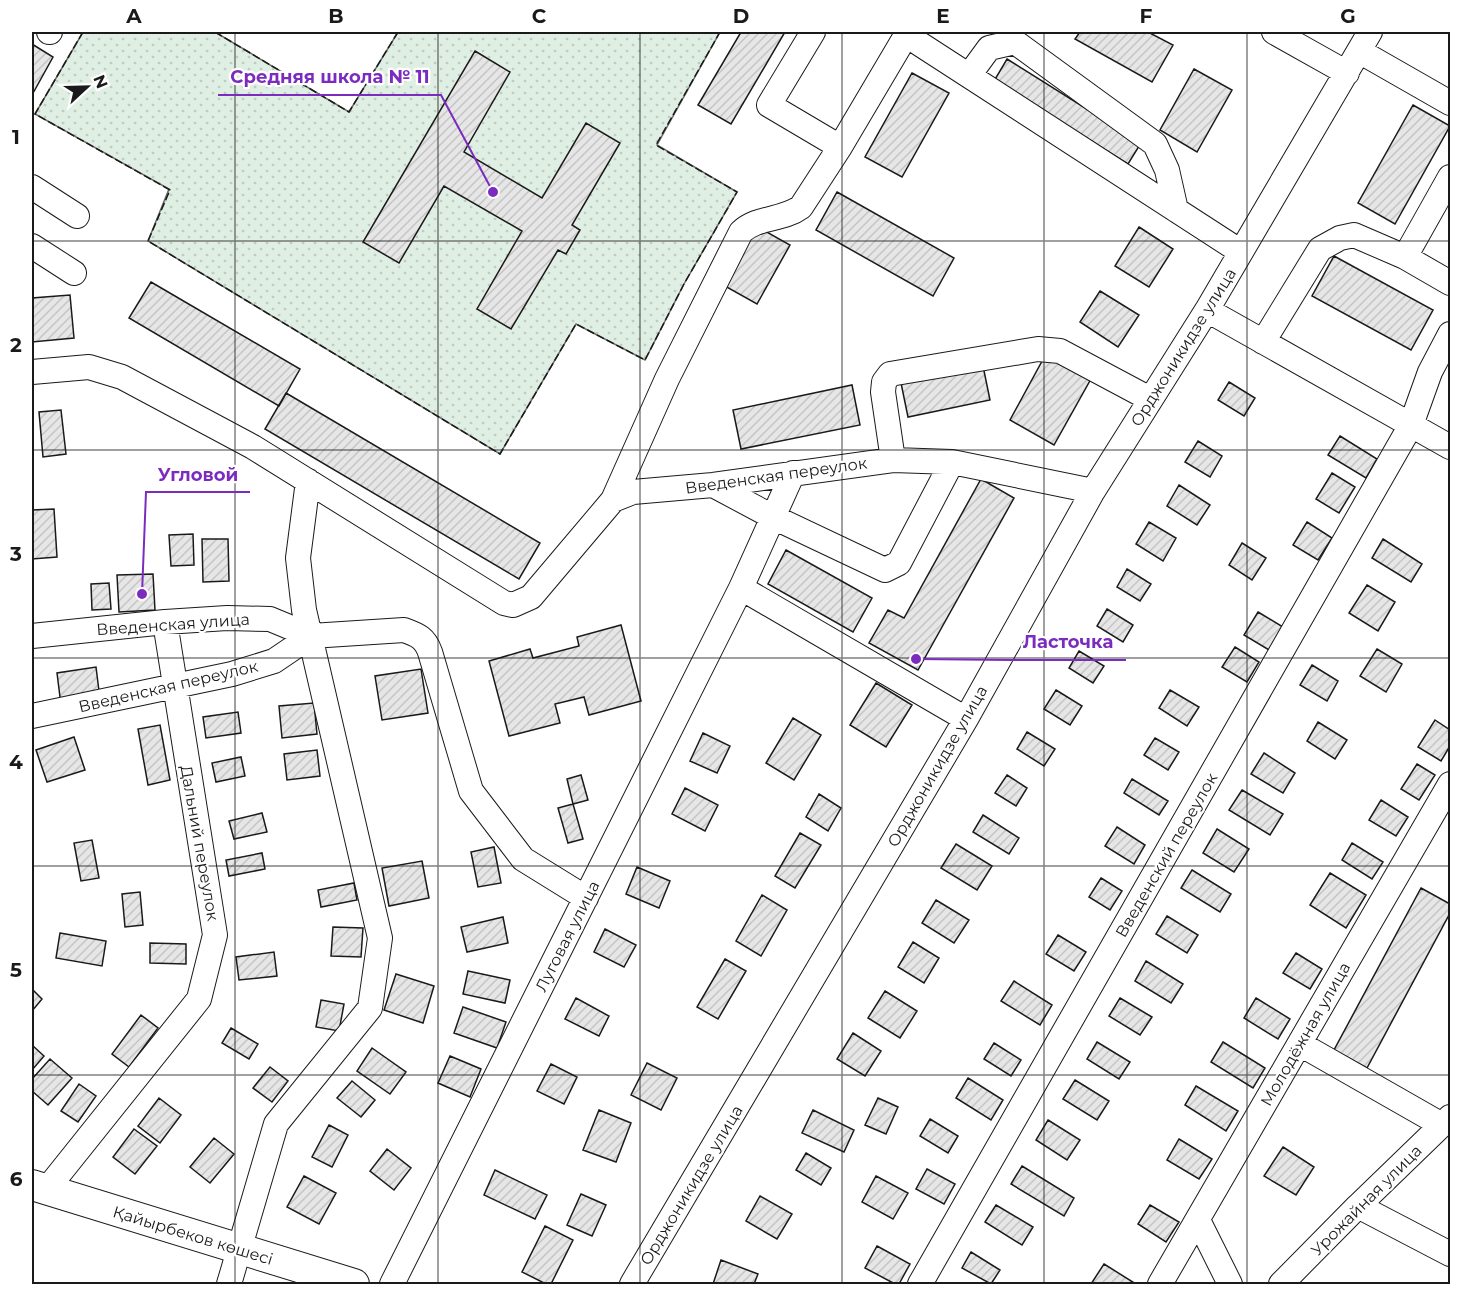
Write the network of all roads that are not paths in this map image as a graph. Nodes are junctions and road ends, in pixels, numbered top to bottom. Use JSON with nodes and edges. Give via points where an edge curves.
{"nodes":[{"id":1,"x":813,"y":32,"type":"edge"},
{"id":2,"x":1274,"y":32,"type":"edge"},
{"id":3,"x":907,"y":33,"type":"edge"},
{"id":4,"x":1365,"y":41,"type":"edge"},
{"id":5,"x":970,"y":74,"type":"junction"},
{"id":6,"x":1347,"y":74,"type":"junction"},
{"id":7,"x":1450,"y":103,"type":"edge"},
{"id":8,"x":840,"y":147,"type":"junction"},
{"id":9,"x":1450,"y":177,"type":"edge"},
{"id":10,"x":32,"y":187,"type":"edge"},
{"id":11,"x":1176,"y":210,"type":"junction"},
{"id":12,"x":77,"y":216,"type":"dead end"},
{"id":13,"x":32,"y":246,"type":"edge"},
{"id":14,"x":1241,"y":252,"type":"junction"},
{"id":15,"x":1405,"y":257,"type":"junction"},
{"id":16,"x":74,"y":273,"type":"dead end"},
{"id":17,"x":1450,"y":283,"type":"edge"},
{"id":18,"x":1207,"y":310,"type":"junction"},
{"id":19,"x":1450,"y":334,"type":"edge"},
{"id":20,"x":1263,"y":342,"type":"junction"},
{"id":21,"x":32,"y":372,"type":"edge"},
{"id":22,"x":1150,"y":399,"type":"junction"},
{"id":23,"x":1411,"y":425,"type":"junction"},
{"id":24,"x":1450,"y":447,"type":"edge"},
{"id":25,"x":893,"y":460,"type":"junction"},
{"id":26,"x":952,"y":462,"type":"junction"},
{"id":27,"x":793,"y":474,"type":"junction"},
{"id":28,"x":308,"y":481,"type":"junction"},
{"id":29,"x":714,"y":485,"type":"junction"},
{"id":30,"x":1094,"y":491,"type":"junction"},
{"id":31,"x":613,"y":500,"type":"junction"},
{"id":32,"x":773,"y":517,"type":"junction"},
{"id":33,"x":741,"y":588,"type":"junction"},
{"id":34,"x":165,"y":622,"type":"junction"},
{"id":35,"x":32,"y":636,"type":"edge"},
{"id":36,"x":311,"y":636,"type":"junction"},
{"id":37,"x":174,"y":686,"type":"junction"},
{"id":38,"x":32,"y":716,"type":"edge"},
{"id":39,"x":966,"y":719,"type":"junction"},
{"id":40,"x":1450,"y":784,"type":"edge"},
{"id":41,"x":1450,"y":805,"type":"edge"},
{"id":42,"x":1415,"y":844,"type":"junction"},
{"id":43,"x":586,"y":898,"type":"junction"},
{"id":44,"x":1300,"y":1044,"type":"junction"},
{"id":45,"x":1446,"y":1121,"type":"edge"},
{"id":46,"x":39,"y":1187,"type":"edge"},
{"id":47,"x":1358,"y":1206,"type":"junction"},
{"id":48,"x":1198,"y":1220,"type":"junction"},
{"id":49,"x":239,"y":1249,"type":"junction"},
{"id":50,"x":1450,"y":1254,"type":"edge"},
{"id":51,"x":229,"y":1284,"type":"edge"},
{"id":52,"x":354,"y":1284,"type":"edge"},
{"id":53,"x":392,"y":1284,"type":"edge"},
{"id":54,"x":632,"y":1284,"type":"edge"},
{"id":55,"x":920,"y":1284,"type":"edge"},
{"id":56,"x":1160,"y":1284,"type":"edge"},
{"id":57,"x":1230,"y":1284,"type":"edge"},
{"id":58,"x":1281,"y":1284,"type":"edge"}],
"edges":[{"from":1,"to":8,"type":"street","via":[[769,105]]},
{"from":2,"to":6,"type":"street"},
{"from":3,"to":5,"type":"street"},
{"from":3,"to":8,"type":"street"},
{"from":4,"to":6,"type":"street","name":"Орджоникидзе улица"},
{"from":4,"to":7,"type":"street"},
{"from":5,"to":11,"type":"street"},
{"from":5,"to":11,"type":"street","via":[[988,48],[1015,42],[1155,144],[1167,170]]},
{"from":6,"to":14,"type":"street","name":"Орджоникидзе улица"},
{"from":8,"to":31,"type":"street","via":[[801,207],[792,214],[749,224],[741,232],[667,379]]},
{"from":9,"to":15,"type":"street"},
{"from":10,"to":12,"type":"street"},
{"from":11,"to":14,"type":"street"},
{"from":13,"to":16,"type":"street"},
{"from":14,"to":18,"type":"street","name":"Орджоникидзе улица"},
{"from":15,"to":17,"type":"street"},
{"from":15,"to":20,"type":"street","via":[[1354,236],[1340,238],[1320,249]]},
{"from":18,"to":20,"type":"street"},
{"from":18,"to":22,"type":"street","name":"Орджоникидзе улица"},
{"from":19,"to":23,"type":"street","name":"Введенский переулок","via":[[1430,372]]},
{"from":20,"to":23,"type":"street"},
{"from":21,"to":28,"type":"street","via":[[89,368],[122,377]]},
{"from":22,"to":25,"type":"street","via":[[1059,351],[1038,349],[890,374],[882,392]]},
{"from":22,"to":30,"type":"street","name":"Орджоникидзе улица"},
{"from":23,"to":24,"type":"street"},
{"from":23,"to":55,"type":"street","name":"Введенский переулок"},
{"from":25,"to":26,"type":"street","name":"Введенская переулок"},
{"from":25,"to":27,"type":"street","name":"Введенская переулок"},
{"from":26,"to":30,"type":"street","name":"Введенская переулок"},
{"from":26,"to":32,"type":"street","via":[[899,563],[885,570]]},
{"from":27,"to":29,"type":"street","name":"Введенская переулок"},
{"from":27,"to":32,"type":"street","name":"Луговая улица"},
{"from":28,"to":31,"type":"street","via":[[513,605],[531,597]]},
{"from":28,"to":36,"type":"street","via":[[298,558]]},
{"from":29,"to":31,"type":"street","name":"Введенская переулок","via":[[633,492]]},
{"from":29,"to":32,"type":"street"},
{"from":30,"to":39,"type":"street","name":"Орджоникидзе улица"},
{"from":32,"to":33,"type":"street","name":"Луговая улица"},
{"from":33,"to":39,"type":"street"},
{"from":33,"to":43,"type":"street","name":"Луговая улица"},
{"from":34,"to":35,"type":"street","name":"Введенская улица"},
{"from":34,"to":36,"type":"street","name":"Введенская улица","via":[[270,619]]},
{"from":34,"to":37,"type":"street","name":"Дальний переулок"},
{"from":36,"to":37,"type":"street","name":"Введенская переулок","via":[[274,661]]},
{"from":36,"to":43,"type":"street","via":[[404,630],[419,635],[430,652],[471,791],[523,859]]},
{"from":36,"to":49,"type":"street","via":[[380,938],[370,1008],[276,1124]]},
{"from":37,"to":38,"type":"street","name":"Введенская переулок"},
{"from":37,"to":46,"type":"street","name":"Дальний переулок","via":[[215,935],[199,999]]},
{"from":39,"to":54,"type":"street","name":"Орджоникидзе улица"},
{"from":40,"to":42,"type":"street","name":"Молодёжная улица"},
{"from":41,"to":42,"type":"street"},
{"from":42,"to":44,"type":"street","name":"Молодёжная улица"},
{"from":43,"to":53,"type":"street","name":"Луговая улица"},
{"from":44,"to":45,"type":"street"},
{"from":44,"to":48,"type":"street","name":"Молодёжная улица"},
{"from":45,"to":47,"type":"street","name":"Урожайная улица"},
{"from":46,"to":49,"type":"main road","name":"Қайырбеков көшесі"},
{"from":47,"to":50,"type":"street"},
{"from":47,"to":58,"type":"street","name":"Урожайная улица"},
{"from":48,"to":56,"type":"street","name":"Молодёжная улица"},
{"from":48,"to":57,"type":"street"},
{"from":49,"to":51,"type":"street"},
{"from":49,"to":52,"type":"main road","name":"Қайырбеков көшесі"}]}
